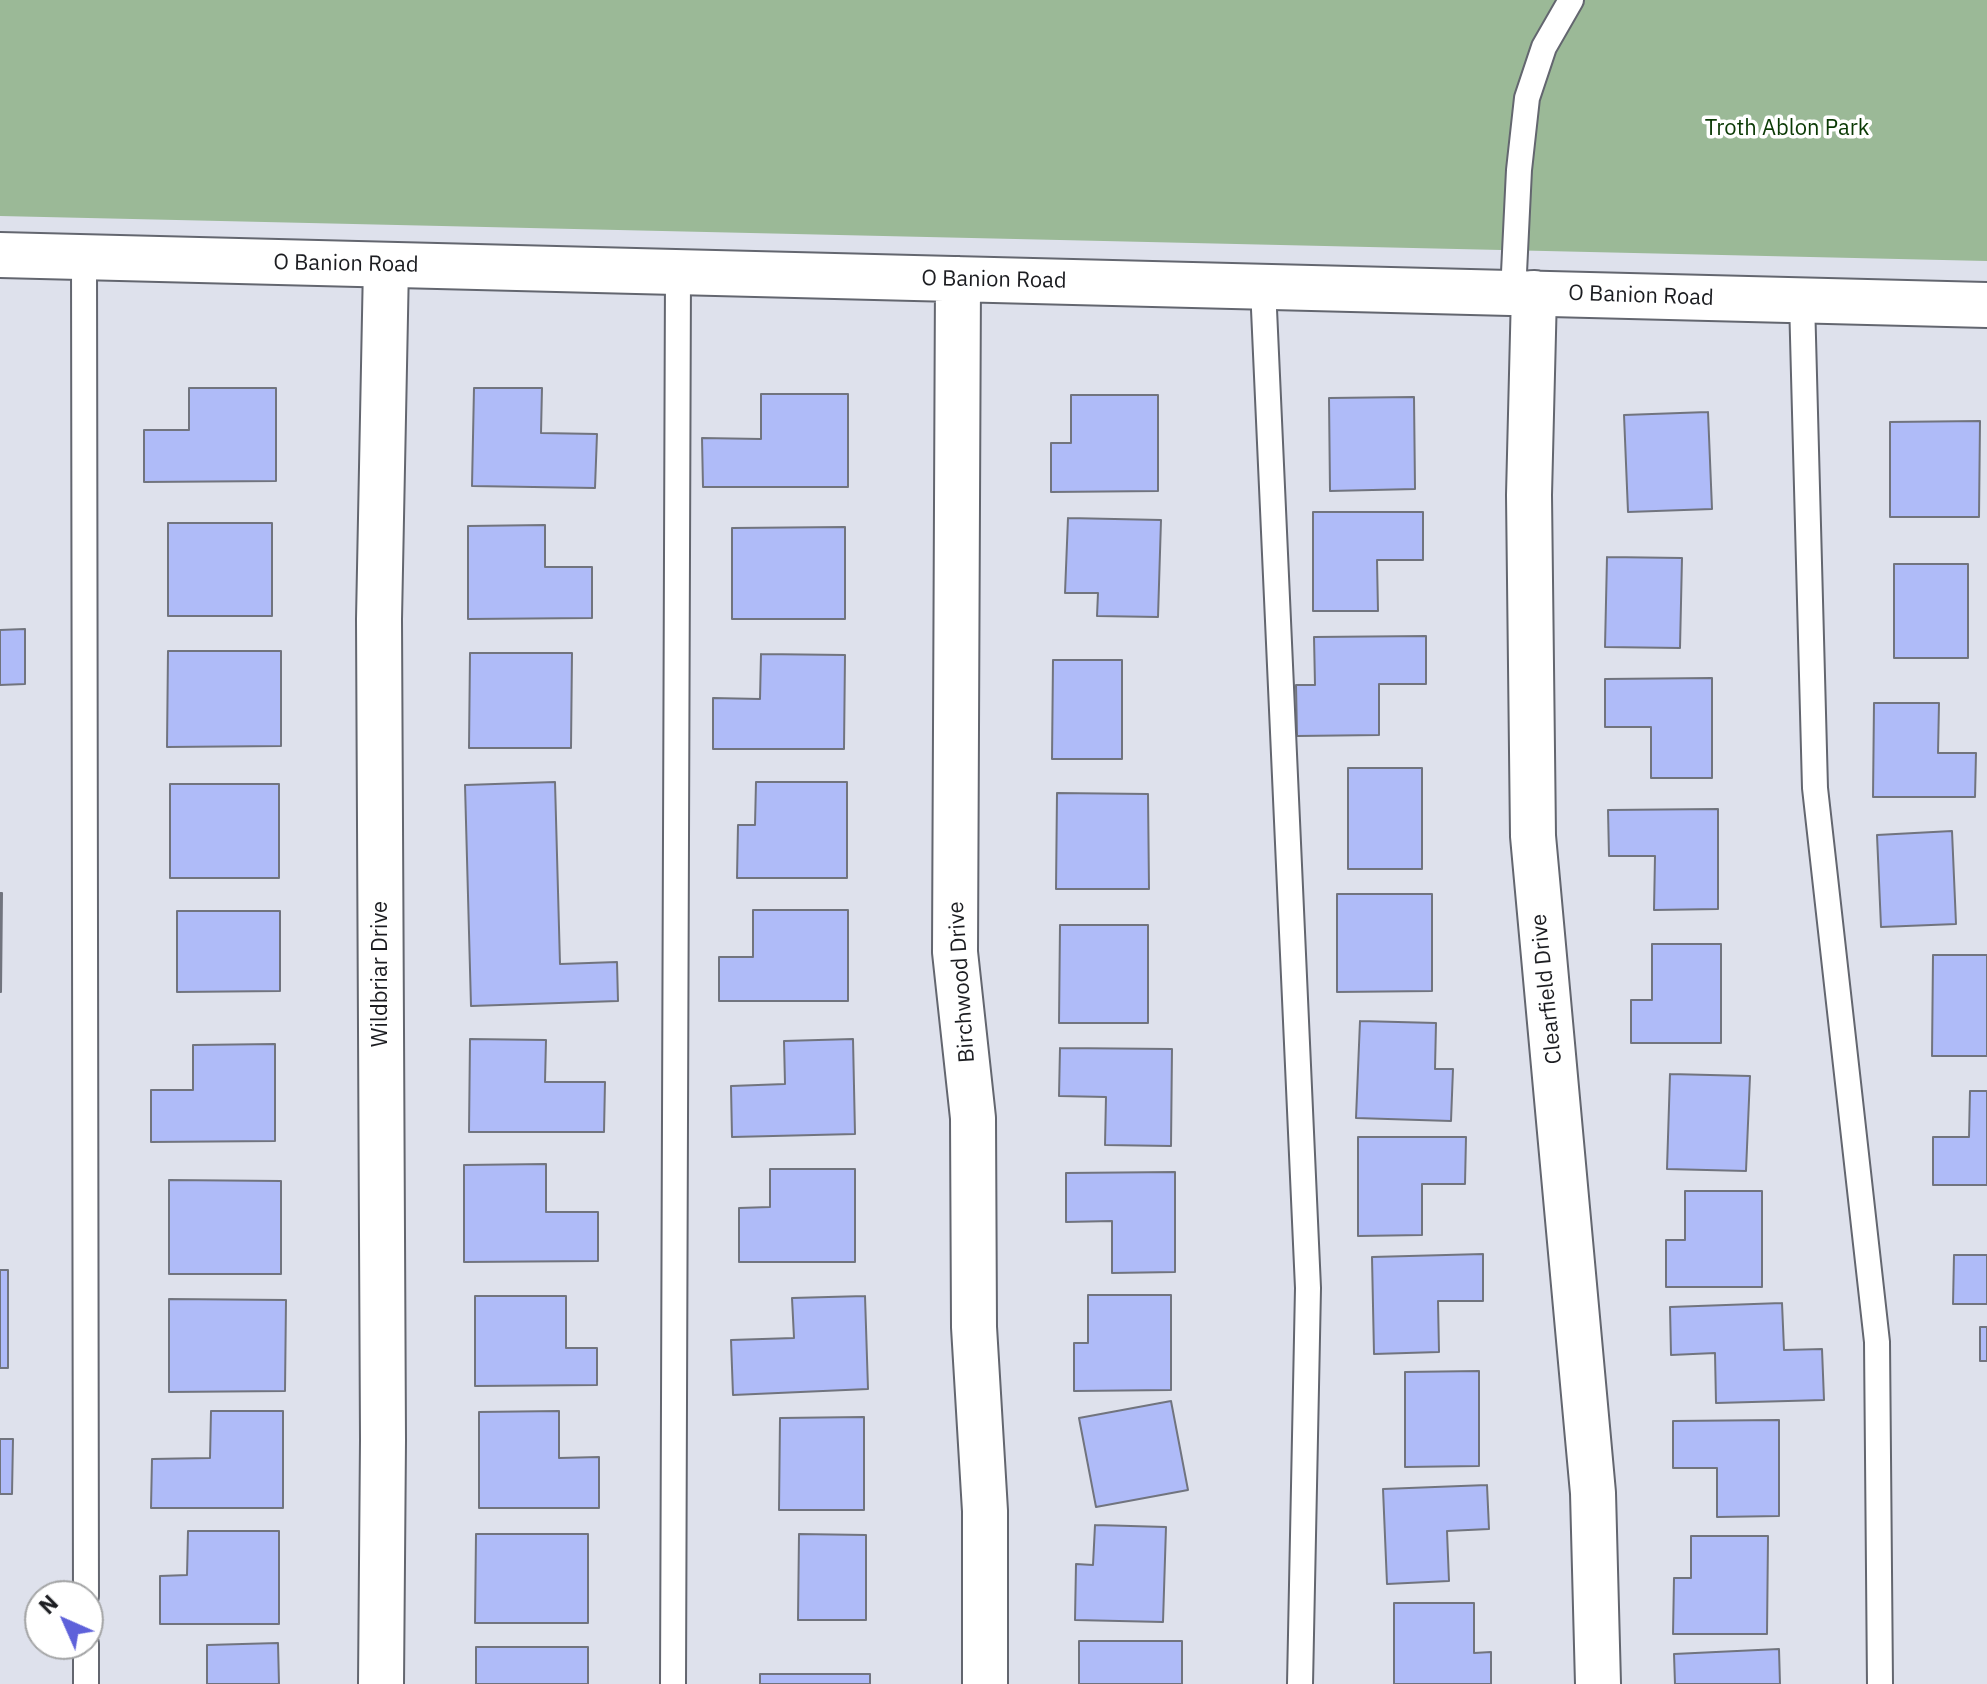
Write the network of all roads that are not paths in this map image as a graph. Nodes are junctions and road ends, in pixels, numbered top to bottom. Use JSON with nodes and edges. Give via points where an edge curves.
{"nodes":[{"id":1,"x":1571,"y":0,"type":"edge"},
{"id":2,"x":0,"y":255,"type":"edge"},
{"id":3,"x":84,"y":257,"type":"junction"},
{"id":4,"x":386,"y":265,"type":"junction"},
{"id":5,"x":678,"y":272,"type":"junction"},
{"id":6,"x":958,"y":279,"type":"junction"},
{"id":7,"x":1263,"y":287,"type":"junction"},
{"id":8,"x":1523,"y":293,"type":"junction"},
{"id":9,"x":1802,"y":300,"type":"junction"},
{"id":10,"x":1987,"y":305,"type":"edge"},
{"id":11,"x":86,"y":1580,"type":"edge"},
{"id":12,"x":86,"y":1660,"type":"edge"},
{"id":13,"x":86,"y":1684,"type":"edge"},
{"id":14,"x":381,"y":1684,"type":"edge"},
{"id":15,"x":673,"y":1684,"type":"edge"},
{"id":16,"x":985,"y":1684,"type":"edge"},
{"id":17,"x":1300,"y":1684,"type":"edge"},
{"id":18,"x":1598,"y":1684,"type":"edge"},
{"id":19,"x":1880,"y":1684,"type":"edge"}],
"edges":[{"from":1,"to":8,"type":"lane","via":[[1544,47],[1527,98],[1519,170]]},
{"from":2,"to":3,"type":"street","name":"O Banion Road"},
{"from":3,"to":4,"type":"street","name":"O Banion Road"},
{"from":3,"to":11,"type":"lane"},
{"from":4,"to":5,"type":"street","name":"O Banion Road"},
{"from":4,"to":14,"type":"street","name":"Wildbriar Drive","via":[[379,619]]},
{"from":5,"to":6,"type":"street","name":"O Banion Road"},
{"from":5,"to":15,"type":"lane"},
{"from":6,"to":7,"type":"street","name":"O Banion Road"},
{"from":6,"to":16,"type":"street","name":"Birchwood Drive","via":[[955,952],[973,1118]]},
{"from":7,"to":8,"type":"street","name":"O Banion Road"},
{"from":7,"to":17,"type":"lane","via":[[1308,1288]]},
{"from":8,"to":9,"type":"street","name":"O Banion Road"},
{"from":8,"to":18,"type":"street","name":"Clearfield Drive","via":[[1533,836],[1593,1493]]},
{"from":9,"to":10,"type":"street","name":"O Banion Road"},
{"from":9,"to":19,"type":"lane","via":[[1815,788],[1877,1342]]},
{"from":12,"to":13,"type":"lane"}]}
